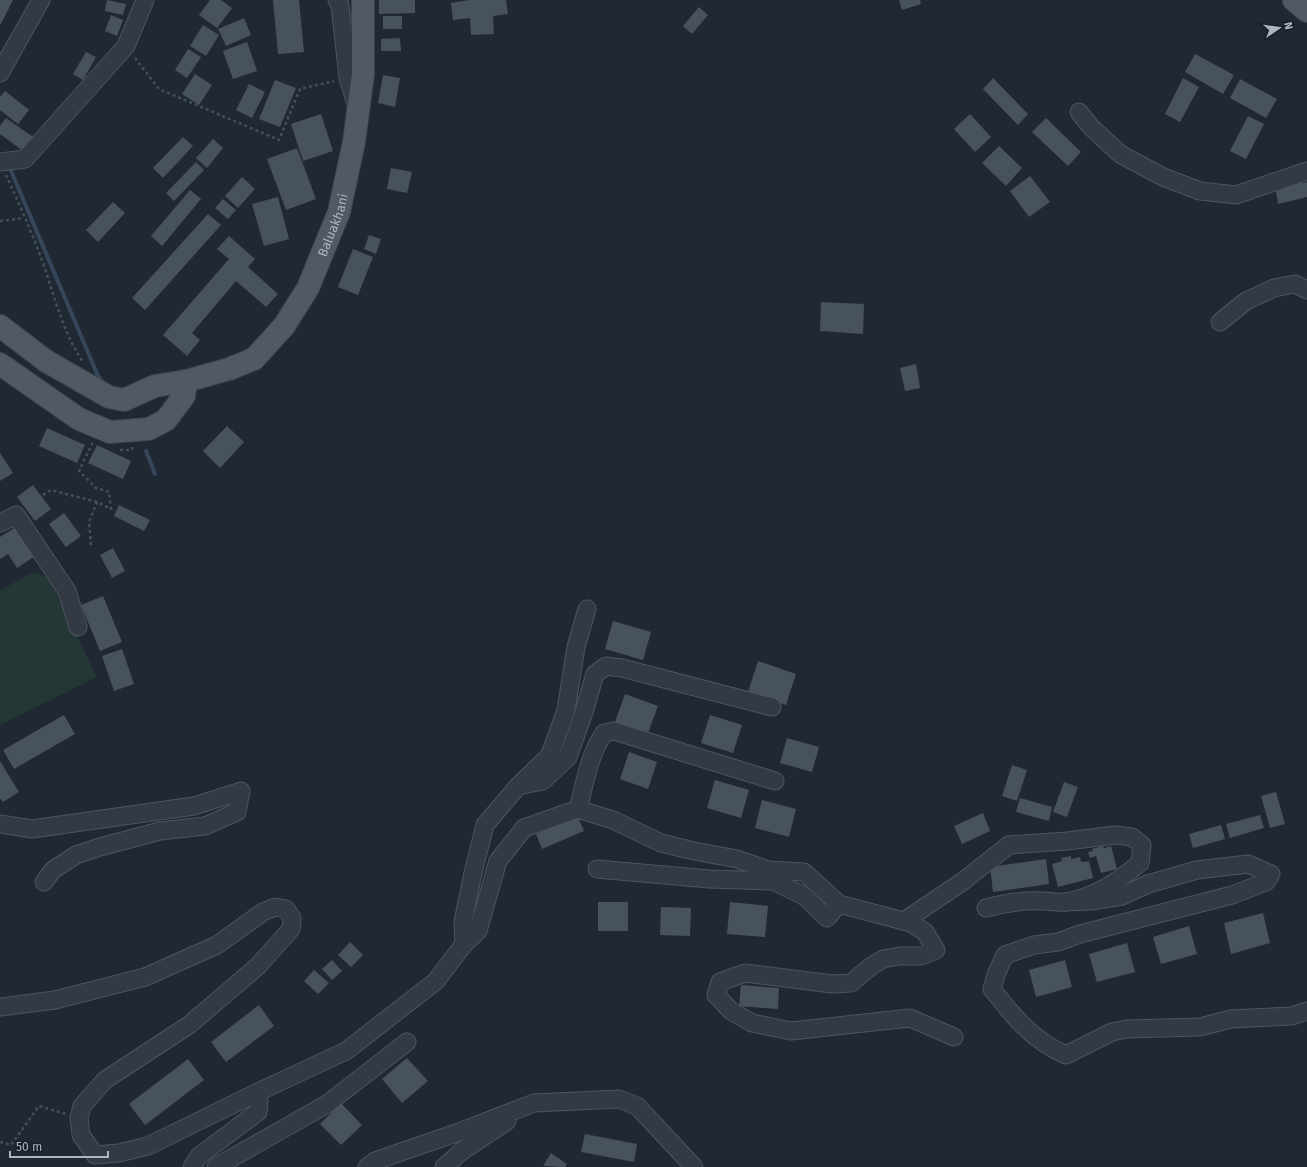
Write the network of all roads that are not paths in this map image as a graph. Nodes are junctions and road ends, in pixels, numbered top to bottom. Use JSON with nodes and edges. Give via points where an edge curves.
{"nodes":[{"id":1,"x":41,"y":0,"type":"edge"},
{"id":2,"x":145,"y":0,"type":"edge"},
{"id":3,"x":337,"y":0,"type":"edge"},
{"id":4,"x":363,"y":0,"type":"edge"},
{"id":5,"x":1294,"y":0,"type":"edge"},
{"id":6,"x":1307,"y":11,"type":"edge"},
{"id":7,"x":0,"y":73,"type":"edge"},
{"id":8,"x":358,"y":110,"type":"junction"},
{"id":9,"x":1079,"y":112,"type":"dead end"},
{"id":10,"x":2,"y":166,"type":"edge"},
{"id":11,"x":1307,"y":171,"type":"edge"},
{"id":12,"x":1307,"y":290,"type":"edge"},
{"id":13,"x":1220,"y":322,"type":"dead end"},
{"id":14,"x":0,"y":326,"type":"edge"},
{"id":15,"x":0,"y":364,"type":"edge"},
{"id":16,"x":186,"y":381,"type":"junction"},
{"id":17,"x":0,"y":523,"type":"edge"},
{"id":18,"x":587,"y":609,"type":"dead end"},
{"id":19,"x":78,"y":627,"type":"dead end"},
{"id":20,"x":772,"y":707,"type":"dead end"},
{"id":21,"x":775,"y":781,"type":"dead end"},
{"id":22,"x":518,"y":786,"type":"junction"},
{"id":23,"x":578,"y":809,"type":"junction"},
{"id":24,"x":0,"y":824,"type":"edge"},
{"id":25,"x":597,"y":869,"type":"dead end"},
{"id":26,"x":44,"y":882,"type":"dead end"},
{"id":27,"x":1064,"y":902,"type":"junction"},
{"id":28,"x":839,"y":904,"type":"junction"},
{"id":29,"x":986,"y":908,"type":"dead end"},
{"id":30,"x":904,"y":922,"type":"junction"},
{"id":31,"x":464,"y":944,"type":"junction"},
{"id":32,"x":0,"y":1007,"type":"edge"},
{"id":33,"x":1307,"y":1011,"type":"edge"},
{"id":34,"x":954,"y":1037,"type":"dead end"},
{"id":35,"x":407,"y":1042,"type":"dead end"},
{"id":36,"x":256,"y":1094,"type":"junction"},
{"id":37,"x":534,"y":1103,"type":"junction"},
{"id":38,"x":192,"y":1167,"type":"edge"},
{"id":39,"x":216,"y":1167,"type":"edge"},
{"id":40,"x":367,"y":1167,"type":"edge"},
{"id":41,"x":444,"y":1167,"type":"edge"},
{"id":42,"x":694,"y":1167,"type":"edge"}],
"edges":[{"from":1,"to":7,"type":"street"},
{"from":2,"to":10,"type":"street","via":[[126,46],[25,159]]},
{"from":3,"to":8,"type":"street","via":[[340,6],[348,78]]},
{"from":4,"to":8,"type":"main road","name":"Baluakhani","via":[[364,74]]},
{"from":5,"to":6,"type":"main road"},
{"from":8,"to":16,"type":"main road","name":"Baluakhani","via":[[339,212],[308,288],[284,326],[254,359]]},
{"from":9,"to":11,"type":"street","via":[[1120,154],[1163,177],[1200,191],[1236,195]]},
{"from":12,"to":13,"type":"street","via":[[1295,284],[1274,288],[1246,301]]},
{"from":14,"to":16,"type":"main road","name":"Baluakhani","via":[[46,361],[109,397],[124,400],[155,386]]},
{"from":15,"to":16,"type":"main road","via":[[80,419],[110,432],[149,429],[166,420],[184,396]]},
{"from":17,"to":19,"type":"street","via":[[16,515],[67,591]]},
{"from":18,"to":22,"type":"street","via":[[576,646],[566,710],[550,755]]},
{"from":20,"to":22,"type":"street","via":[[606,666],[595,674],[568,757],[543,781]]},
{"from":21,"to":23,"type":"street","via":[[614,731],[604,733],[597,743]]},
{"from":22,"to":31,"type":"street","via":[[486,825],[472,872],[463,922]]},
{"from":23,"to":28,"type":"street","via":[[613,820],[661,843],[737,859],[768,870],[804,872]]},
{"from":23,"to":31,"type":"street","via":[[524,828],[498,861],[478,931]]},
{"from":24,"to":26,"type":"street","via":[[32,829],[194,806],[241,791],[237,812],[223,820],[205,826],[160,831],[76,855],[53,870]]},
{"from":25,"to":28,"type":"street","via":[[709,879],[773,881],[804,896],[826,918]]},
{"from":27,"to":29,"type":"street","via":[[1007,902]]},
{"from":27,"to":30,"type":"street","via":[[1093,894],[1121,878],[1140,863],[1142,846],[1132,838],[1115,835],[1009,845],[962,882]]},
{"from":27,"to":33,"type":"street","via":[[1122,896],[1148,884],[1197,870],[1248,864],[1271,874],[1266,882],[1232,895],[1058,942],[1034,945],[1005,955],[996,972],[992,989],[1030,1034],[1052,1049],[1066,1055],[1112,1032],[1127,1029],[1200,1027],[1231,1019],[1292,1016]]},
{"from":28,"to":30,"type":"street"},
{"from":30,"to":34,"type":"street","via":[[925,932],[936,950],[921,956],[883,959],[851,983],[832,984],[745,973],[720,982],[716,994],[731,1011],[752,1023],[791,1031],[910,1018]]},
{"from":31,"to":36,"type":"street","via":[[436,981],[346,1051]]},
{"from":32,"to":36,"type":"street","via":[[55,1000],[145,978],[217,945],[263,912],[275,907],[286,909],[292,918],[291,929],[258,966],[189,1026],[105,1080],[82,1106],[81,1135],[95,1155],[119,1153],[148,1146]]},
{"from":35,"to":39,"type":"street","via":[[327,1104]]},
{"from":36,"to":38,"type":"street","via":[[260,1101],[258,1112],[199,1156]]},
{"from":37,"to":40,"type":"street","via":[[374,1161]]},
{"from":37,"to":41,"type":"street","via":[[462,1151]]},
{"from":37,"to":42,"type":"street","via":[[619,1099],[637,1106]]}]}
